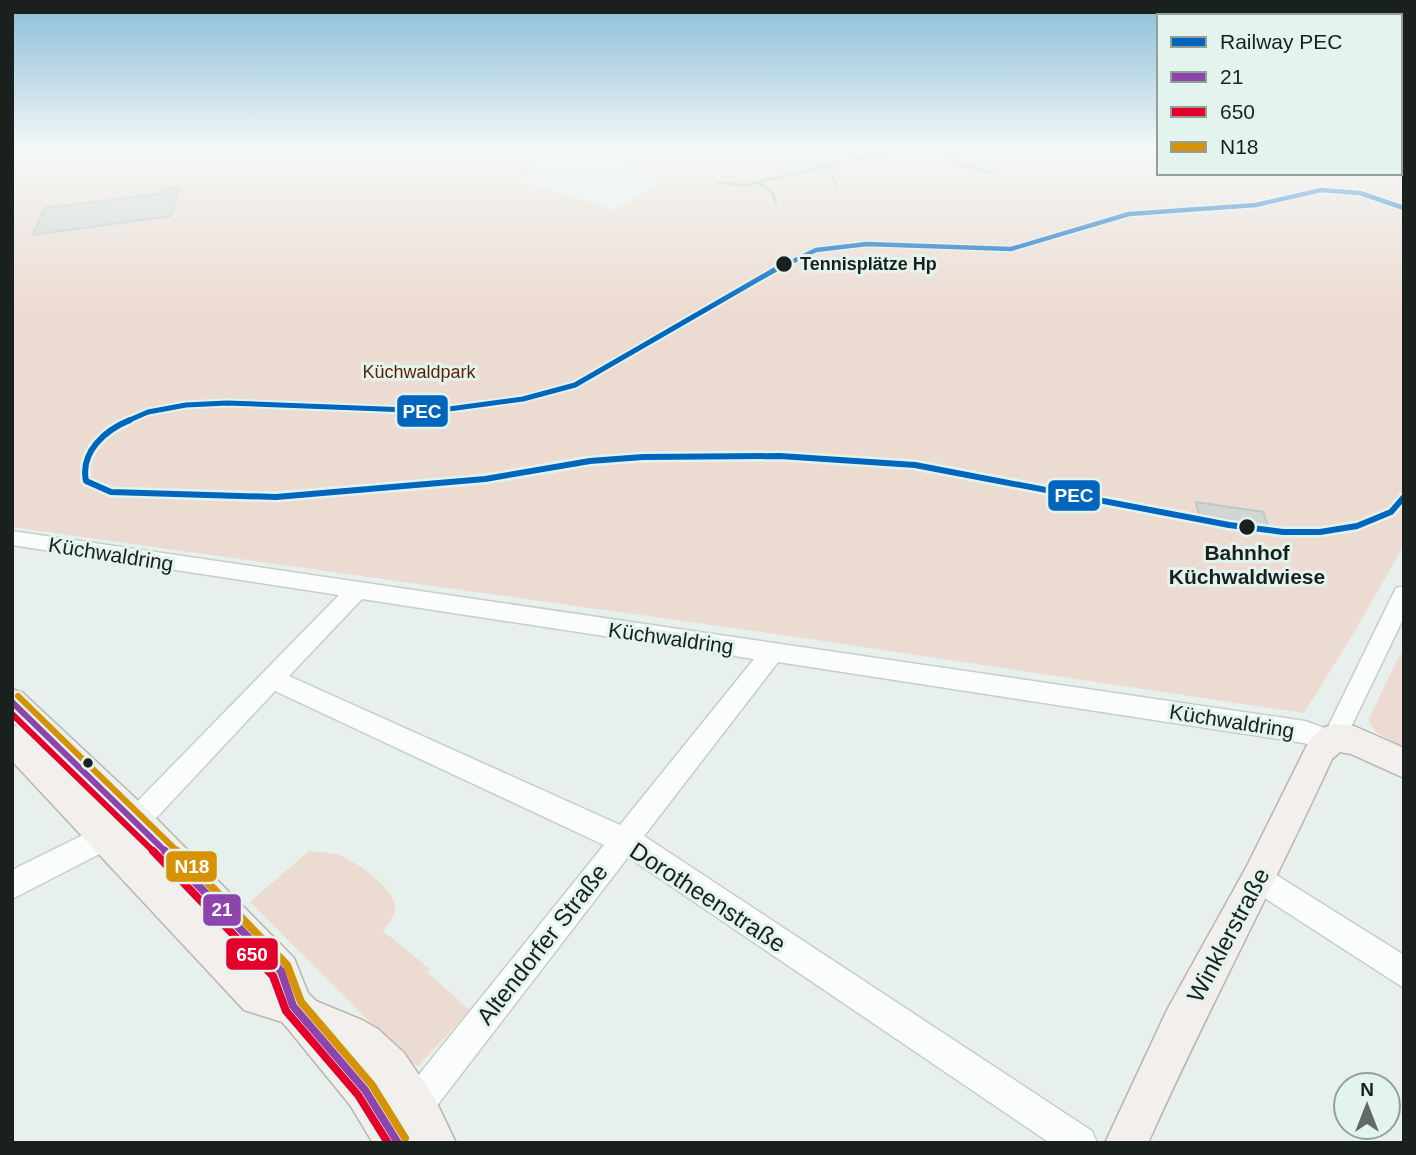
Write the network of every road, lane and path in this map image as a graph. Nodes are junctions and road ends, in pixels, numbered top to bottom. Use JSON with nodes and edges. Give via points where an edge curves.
{"nodes":[{"id":1,"x":12,"y":538,"type":"edge"},
{"id":2,"x":356,"y":591,"type":"junction"},
{"id":3,"x":1404,"y":594,"type":"edge"},
{"id":4,"x":772,"y":653,"type":"junction"},
{"id":5,"x":271,"y":679,"type":"junction"},
{"id":6,"x":12,"y":702,"type":"edge"},
{"id":7,"x":12,"y":738,"type":"edge"},
{"id":8,"x":1335,"y":739,"type":"junction"},
{"id":9,"x":1404,"y":764,"type":"edge"},
{"id":10,"x":122,"y":829,"type":"junction"},
{"id":11,"x":622,"y":842,"type":"junction"},
{"id":12,"x":1259,"y":878,"type":"junction"},
{"id":13,"x":12,"y":885,"type":"edge"},
{"id":14,"x":1404,"y":974,"type":"edge"},
{"id":15,"x":298,"y":1011,"type":"junction"},
{"id":16,"x":416,"y":1104,"type":"junction"},
{"id":17,"x":398,"y":1143,"type":"edge"},
{"id":18,"x":435,"y":1143,"type":"edge"},
{"id":19,"x":1080,"y":1143,"type":"edge"},
{"id":20,"x":1126,"y":1143,"type":"edge"}],
"edges":[{"from":1,"to":2,"type":"street","name":"Küchwaldring"},
{"from":2,"to":4,"type":"street","name":"Küchwaldring"},
{"from":2,"to":5,"type":"street"},
{"from":3,"to":8,"type":"street"},
{"from":4,"to":8,"type":"street","name":"Küchwaldring"},
{"from":4,"to":11,"type":"street","name":"Altendorfer Straße"},
{"from":5,"to":10,"type":"street"},
{"from":5,"to":11,"type":"street","name":"Dorotheenstraße"},
{"from":6,"to":10,"type":"main road"},
{"from":7,"to":10,"type":"main road"},
{"from":8,"to":9,"type":"main road","via":[[1354,740]]},
{"from":8,"to":12,"type":"main road","name":"Winklerstraße","via":[[1321,748]]},
{"from":10,"to":13,"type":"street"},
{"from":10,"to":15,"type":"main road","via":[[281,971]]},
{"from":11,"to":16,"type":"street","name":"Altendorfer Straße"},
{"from":11,"to":19,"type":"street","name":"Dorotheenstraße","via":[[644,850]]},
{"from":12,"to":14,"type":"street"},
{"from":12,"to":20,"type":"main road","name":"Winklerstraße","via":[[1181,1024]]},
{"from":15,"to":16,"type":"main road","via":[[368,1047],[401,1080]]},
{"from":15,"to":17,"type":"main road","via":[[365,1090]]},
{"from":16,"to":18,"type":"main road"}]}
